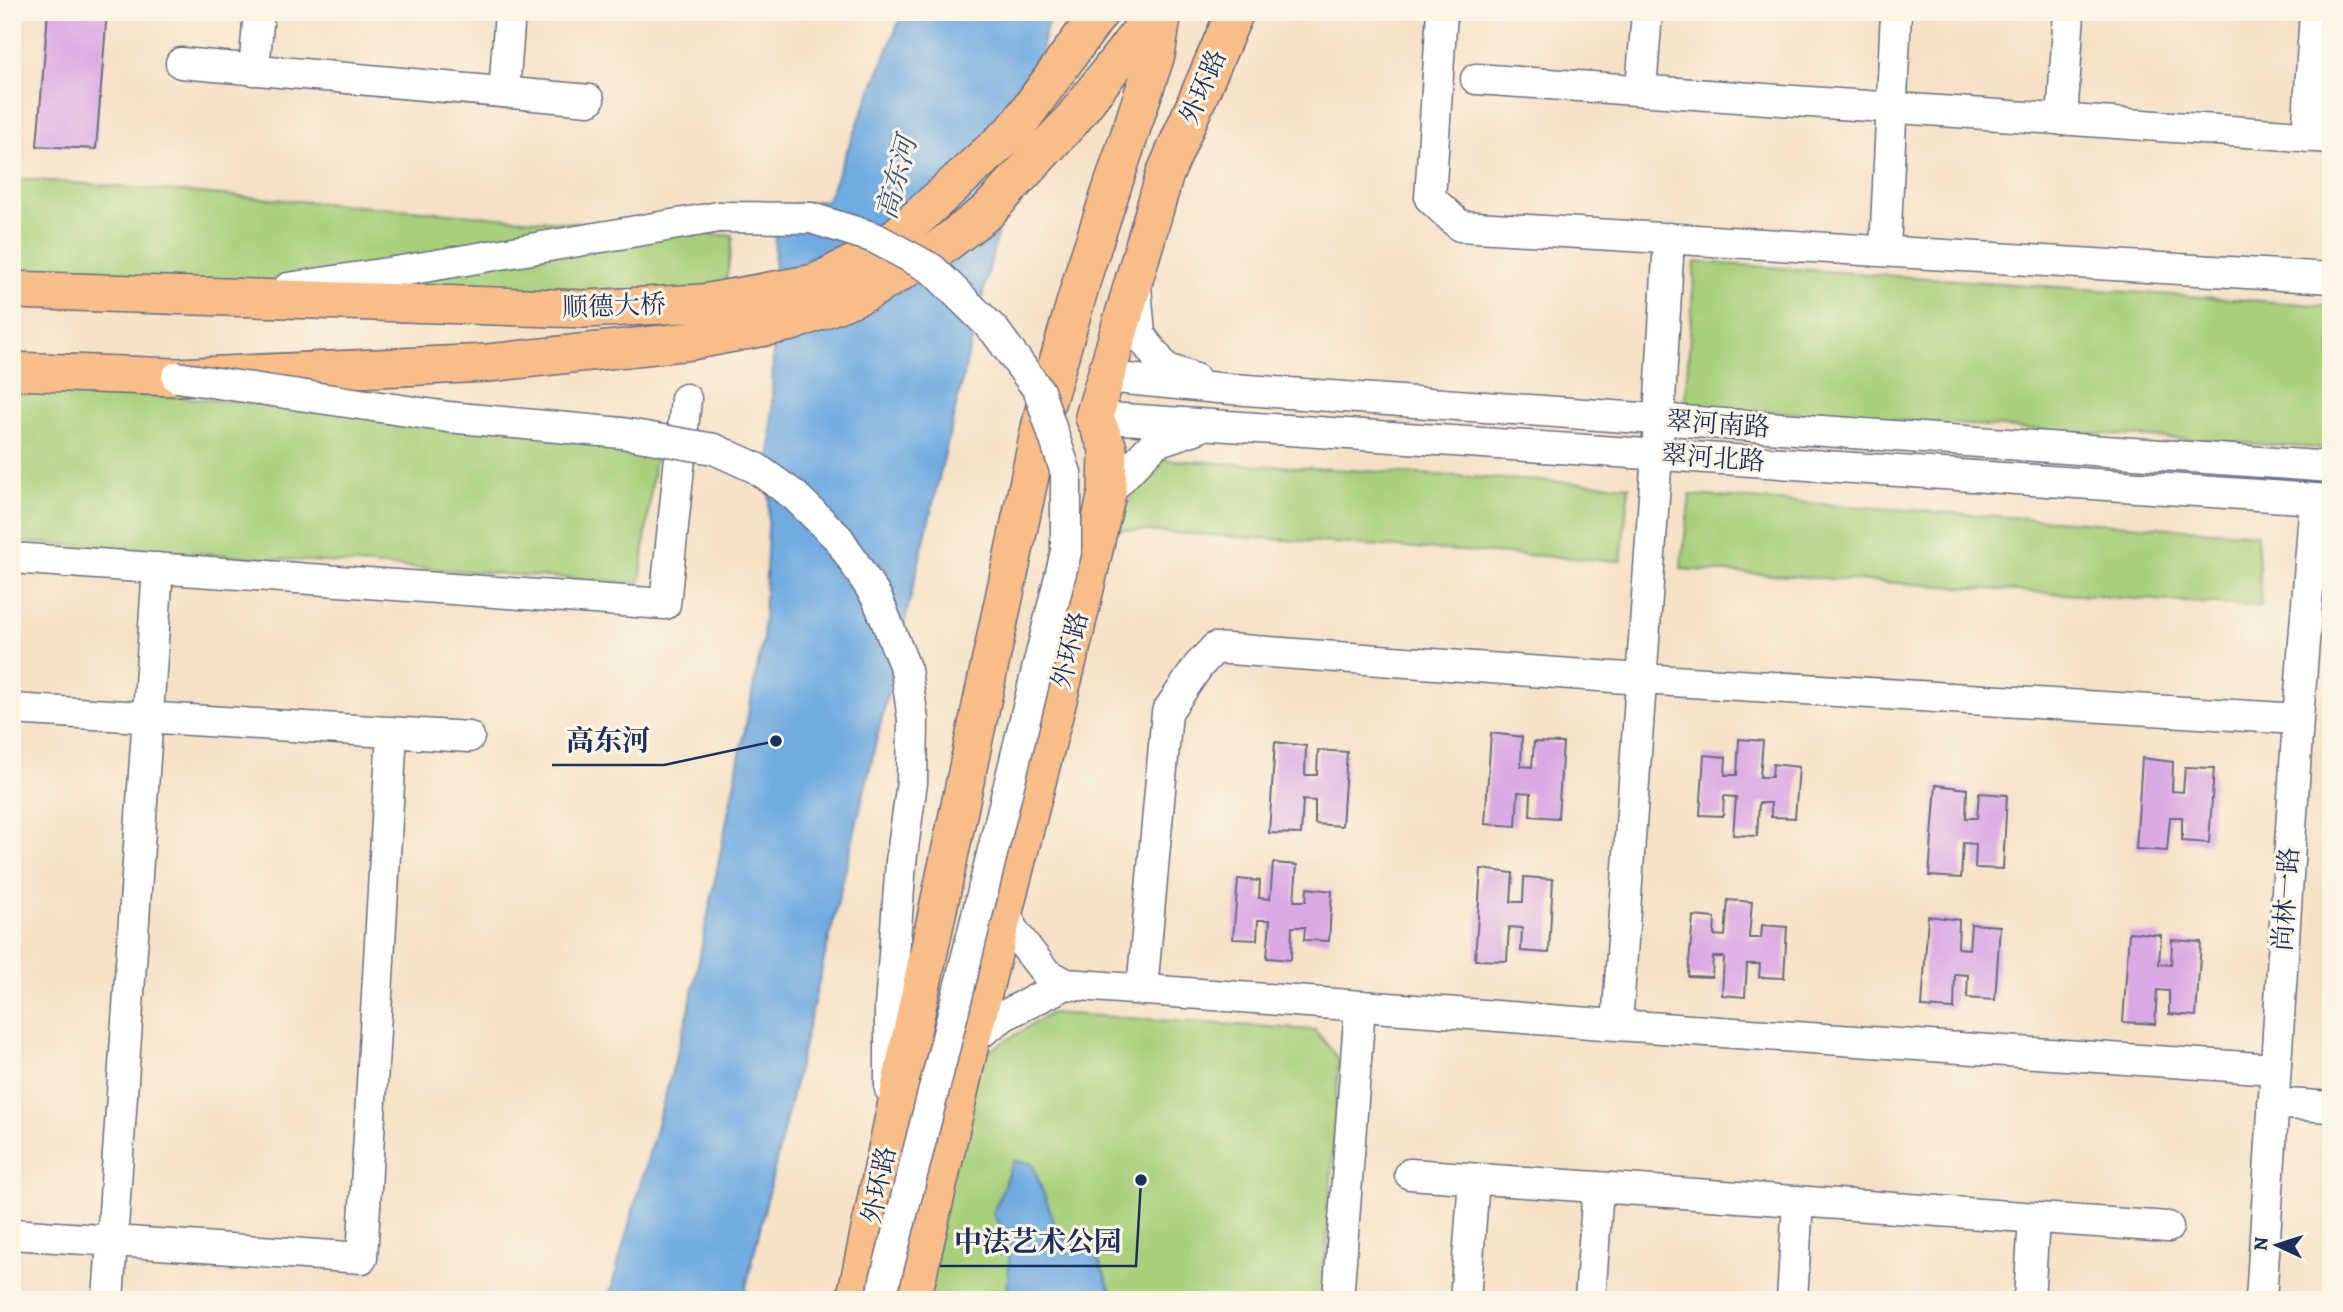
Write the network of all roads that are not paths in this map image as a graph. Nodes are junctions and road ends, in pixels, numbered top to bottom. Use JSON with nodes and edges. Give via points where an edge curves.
{"nodes":[{"id":1,"x":259,"y":12,"type":"edge"},
{"id":2,"x":510,"y":12,"type":"edge"},
{"id":3,"x":1100,"y":12,"type":"edge"},
{"id":4,"x":1155,"y":12,"type":"edge"},
{"id":5,"x":1163,"y":12,"type":"edge"},
{"id":6,"x":1235,"y":12,"type":"edge"},
{"id":7,"x":1442,"y":12,"type":"edge"},
{"id":8,"x":1647,"y":12,"type":"edge"},
{"id":9,"x":1896,"y":12,"type":"edge"},
{"id":10,"x":2069,"y":12,"type":"edge"},
{"id":11,"x":2315,"y":12,"type":"edge"},
{"id":12,"x":180,"y":63,"type":"dead end"},
{"id":13,"x":254,"y":70,"type":"junction"},
{"id":14,"x":1476,"y":79,"type":"dead end"},
{"id":15,"x":1641,"y":90,"type":"junction"},
{"id":16,"x":504,"y":92,"type":"junction"},
{"id":17,"x":589,"y":100,"type":"dead end"},
{"id":18,"x":1891,"y":108,"type":"junction"},
{"id":19,"x":2062,"y":120,"type":"junction"},
{"id":20,"x":2319,"y":138,"type":"edge"},
{"id":21,"x":1669,"y":238,"type":"junction"},
{"id":22,"x":1885,"y":250,"type":"junction"},
{"id":23,"x":1135,"y":278,"type":"junction"},
{"id":24,"x":2331,"y":278,"type":"edge"},
{"id":25,"x":12,"y":290,"type":"edge"},
{"id":26,"x":223,"y":297,"type":"junction"},
{"id":27,"x":12,"y":371,"type":"edge"},
{"id":28,"x":1055,"y":372,"type":"junction"},
{"id":29,"x":177,"y":377,"type":"junction"},
{"id":30,"x":1106,"y":377,"type":"junction"},
{"id":31,"x":1218,"y":388,"type":"junction"},
{"id":32,"x":685,"y":399,"type":"dead end"},
{"id":33,"x":1043,"y":414,"type":"junction"},
{"id":34,"x":1094,"y":416,"type":"junction"},
{"id":35,"x":1657,"y":419,"type":"junction"},
{"id":36,"x":1213,"y":423,"type":"junction"},
{"id":37,"x":1657,"y":454,"type":"junction"},
{"id":38,"x":2331,"y":467,"type":"edge"},
{"id":39,"x":1107,"y":493,"type":"junction"},
{"id":40,"x":2323,"y":500,"type":"edge"},
{"id":41,"x":12,"y":558,"type":"edge"},
{"id":42,"x":158,"y":568,"type":"junction"},
{"id":43,"x":1640,"y":679,"type":"junction"},
{"id":44,"x":12,"y":709,"type":"edge"},
{"id":45,"x":148,"y":718,"type":"junction"},
{"id":46,"x":2298,"y":719,"type":"junction"},
{"id":47,"x":392,"y":732,"type":"junction"},
{"id":48,"x":470,"y":737,"type":"dead end"},
{"id":49,"x":1005,"y":910,"type":"junction"},
{"id":50,"x":1066,"y":984,"type":"junction"},
{"id":51,"x":1142,"y":990,"type":"junction"},
{"id":52,"x":1360,"y":1006,"type":"junction"},
{"id":53,"x":1617,"y":1025,"type":"junction"},
{"id":54,"x":971,"y":1040,"type":"junction"},
{"id":55,"x":2275,"y":1069,"type":"junction"},
{"id":56,"x":2273,"y":1103,"type":"junction"},
{"id":57,"x":2331,"y":1107,"type":"edge"},
{"id":58,"x":889,"y":1136,"type":"junction"},
{"id":59,"x":1410,"y":1174,"type":"dead end"},
{"id":60,"x":1474,"y":1179,"type":"junction"},
{"id":61,"x":1598,"y":1187,"type":"junction"},
{"id":62,"x":1798,"y":1201,"type":"junction"},
{"id":63,"x":2034,"y":1218,"type":"junction"},
{"id":64,"x":2168,"y":1227,"type":"dead end"},
{"id":65,"x":12,"y":1234,"type":"edge"},
{"id":66,"x":112,"y":1241,"type":"junction"},
{"id":67,"x":108,"y":1300,"type":"edge"},
{"id":68,"x":855,"y":1300,"type":"edge"},
{"id":69,"x":880,"y":1300,"type":"edge"},
{"id":70,"x":912,"y":1300,"type":"edge"},
{"id":71,"x":1338,"y":1300,"type":"edge"},
{"id":72,"x":1465,"y":1300,"type":"edge"},
{"id":73,"x":1590,"y":1300,"type":"edge"},
{"id":74,"x":1792,"y":1300,"type":"edge"},
{"id":75,"x":2029,"y":1300,"type":"edge"},
{"id":76,"x":2261,"y":1300,"type":"edge"}],
"edges":[{"from":1,"to":13,"type":"street"},
{"from":2,"to":16,"type":"street"},
{"from":3,"to":26,"type":"main road","name":"顺德大桥","via":[[1015,130],[883,249],[815,283],[703,303],[585,309]]},
{"from":4,"to":29,"type":"main road","bridge":true,"via":[[1072,120],[987,212],[933,253],[865,293],[792,322],[691,341],[488,363]]},
{"from":5,"to":28,"type":"main road","name":"外环路","via":[[1156,55]]},
{"from":6,"to":23,"type":"main road","name":"外环路","via":[[1165,174]]},
{"from":7,"to":21,"type":"street","via":[[1430,198],[1460,226]]},
{"from":8,"to":15,"type":"street"},
{"from":9,"to":18,"type":"street"},
{"from":10,"to":19,"type":"street"},
{"from":11,"to":20,"type":"street"},
{"from":12,"to":13,"type":"street"},
{"from":13,"to":16,"type":"street"},
{"from":14,"to":15,"type":"street"},
{"from":15,"to":18,"type":"street"},
{"from":16,"to":17,"type":"street"},
{"from":18,"to":19,"type":"street"},
{"from":18,"to":22,"type":"street"},
{"from":19,"to":20,"type":"street"},
{"from":21,"to":22,"type":"street"},
{"from":21,"to":35,"type":"street"},
{"from":22,"to":24,"type":"street"},
{"from":23,"to":30,"type":"main road","name":"外环路"},
{"from":23,"to":31,"type":"street","via":[[1140,335],[1165,368]]},
{"from":25,"to":26,"type":"main road","name":"顺德大桥"},
{"from":26,"to":69,"type":"street","bridge":true,"via":[[719,217],[811,218],[875,238],[932,269],[995,331],[1039,391],[1066,472],[1066,552]]},
{"from":27,"to":29,"type":"main road"},
{"from":28,"to":30,"type":"main road"},
{"from":28,"to":33,"type":"main road","name":"外环路"},
{"from":29,"to":58,"type":"street","bridge":true,"via":[[448,417],[622,433],[715,449],[757,468],[795,496],[839,540],[877,598],[906,670],[913,720],[912,782],[890,1007]]},
{"from":30,"to":31,"type":"street","name":"翠河南路"},
{"from":30,"to":34,"type":"main road","name":"外环路"},
{"from":31,"to":35,"type":"street","name":"翠河南路"},
{"from":32,"to":42,"type":"street","via":[[666,604]]},
{"from":33,"to":34,"type":"main road"},
{"from":33,"to":58,"type":"main road","name":"外环路"},
{"from":34,"to":36,"type":"street","name":"翠河北路"},
{"from":34,"to":39,"type":"main road","name":"外环路","via":[[1108,448]]},
{"from":35,"to":37,"type":"street"},
{"from":35,"to":38,"type":"street","name":"翠河南路"},
{"from":36,"to":37,"type":"street","name":"翠河北路"},
{"from":36,"to":39,"type":"street","via":[[1156,442]]},
{"from":37,"to":40,"type":"street","name":"翠河北路"},
{"from":37,"to":43,"type":"street"},
{"from":39,"to":49,"type":"main road","name":"外环路"},
{"from":40,"to":46,"type":"street","name":"尚林一路"},
{"from":41,"to":42,"type":"street"},
{"from":42,"to":45,"type":"street"},
{"from":43,"to":46,"type":"street"},
{"from":43,"to":51,"type":"street","via":[[1215,648],[1167,712]]},
{"from":43,"to":53,"type":"street"},
{"from":44,"to":45,"type":"street"},
{"from":45,"to":47,"type":"street"},
{"from":45,"to":66,"type":"street"},
{"from":46,"to":55,"type":"street","name":"尚林一路"},
{"from":47,"to":48,"type":"street"},
{"from":47,"to":66,"type":"street","via":[[362,1258]]},
{"from":49,"to":50,"type":"street","via":[[1029,953],[1046,973]]},
{"from":49,"to":54,"type":"main road","name":"外环路"},
{"from":50,"to":51,"type":"street"},
{"from":50,"to":54,"type":"street","via":[[1004,1015]]},
{"from":51,"to":52,"type":"street"},
{"from":52,"to":53,"type":"street"},
{"from":52,"to":71,"type":"street"},
{"from":53,"to":55,"type":"street"},
{"from":54,"to":70,"type":"main road","name":"外环路"},
{"from":55,"to":56,"type":"street","name":"尚林一路"},
{"from":56,"to":57,"type":"street"},
{"from":56,"to":76,"type":"street","name":"尚林一路"},
{"from":58,"to":68,"type":"main road","name":"外环路"},
{"from":59,"to":60,"type":"street"},
{"from":60,"to":61,"type":"street"},
{"from":60,"to":72,"type":"street"},
{"from":61,"to":62,"type":"street"},
{"from":61,"to":73,"type":"street"},
{"from":62,"to":63,"type":"street"},
{"from":62,"to":74,"type":"street"},
{"from":63,"to":64,"type":"street"},
{"from":63,"to":75,"type":"street"},
{"from":65,"to":66,"type":"street"},
{"from":66,"to":67,"type":"street"}]}
